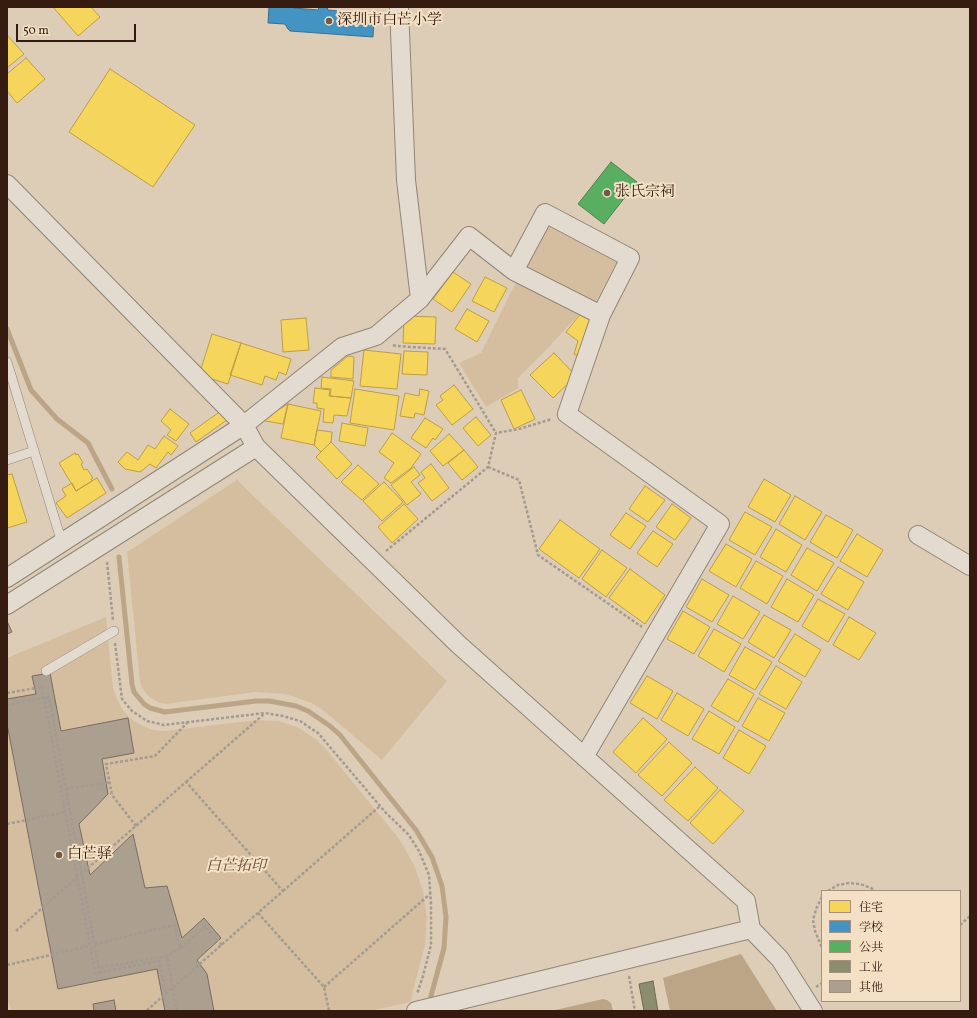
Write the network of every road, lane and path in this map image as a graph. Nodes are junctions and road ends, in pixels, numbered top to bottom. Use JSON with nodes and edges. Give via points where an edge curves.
{"nodes":[{"id":1,"x":399,"y":7,"type":"edge"},
{"id":2,"x":7,"y":184,"type":"edge"},
{"id":3,"x":514,"y":271,"type":"junction"},
{"id":4,"x":420,"y":299,"type":"junction"},
{"id":5,"x":601,"y":315,"type":"junction"},
{"id":6,"x":376,"y":336,"type":"junction"},
{"id":7,"x":7,"y":362,"type":"edge"},
{"id":8,"x":567,"y":414,"type":"junction"},
{"id":9,"x":244,"y":425,"type":"junction"},
{"id":10,"x":496,"y":433,"type":"junction"},
{"id":11,"x":256,"y":447,"type":"junction"},
{"id":12,"x":34,"y":451,"type":"junction"},
{"id":13,"x":7,"y":460,"type":"edge"},
{"id":14,"x":488,"y":467,"type":"junction"},
{"id":15,"x":918,"y":536,"type":"dead end"},
{"id":16,"x":62,"y":542,"type":"junction"},
{"id":17,"x":104,"y":543,"type":"junction"},
{"id":18,"x":373,"y":562,"type":"junction"},
{"id":19,"x":970,"y":566,"type":"edge"},
{"id":20,"x":7,"y":578,"type":"edge"},
{"id":21,"x":7,"y":605,"type":"edge"},
{"id":22,"x":114,"y":631,"type":"junction"},
{"id":23,"x":655,"y":636,"type":"junction"},
{"id":24,"x":46,"y":671,"type":"dead end"},
{"id":25,"x":7,"y":693,"type":"edge"},
{"id":26,"x":7,"y":705,"type":"edge"},
{"id":27,"x":265,"y":714,"type":"junction"},
{"id":28,"x":188,"y":722,"type":"junction"},
{"id":29,"x":584,"y":757,"type":"junction"},
{"id":30,"x":110,"y":782,"type":"junction"},
{"id":31,"x":186,"y":782,"type":"junction"},
{"id":32,"x":66,"y":789,"type":"junction"},
{"id":33,"x":380,"y":806,"type":"junction"},
{"id":34,"x":65,"y":812,"type":"junction"},
{"id":35,"x":7,"y":824,"type":"edge"},
{"id":36,"x":136,"y":826,"type":"junction"},
{"id":37,"x":77,"y":877,"type":"junction"},
{"id":38,"x":830,"y":890,"type":"edge"},
{"id":39,"x":874,"y":890,"type":"edge"},
{"id":40,"x":283,"y":891,"type":"junction"},
{"id":41,"x":430,"y":894,"type":"junction"},
{"id":42,"x":821,"y":899,"type":"edge"},
{"id":43,"x":258,"y":913,"type":"junction"},
{"id":44,"x":970,"y":916,"type":"edge"},
{"id":45,"x":961,"y":924,"type":"edge"},
{"id":46,"x":750,"y":929,"type":"junction"},
{"id":47,"x":16,"y":931,"type":"dead end"},
{"id":48,"x":95,"y":944,"type":"junction"},
{"id":49,"x":222,"y":945,"type":"junction"},
{"id":50,"x":90,"y":946,"type":"junction"},
{"id":51,"x":821,"y":946,"type":"edge"},
{"id":52,"x":180,"y":948,"type":"junction"},
{"id":53,"x":166,"y":956,"type":"junction"},
{"id":54,"x":626,"y":959,"type":"junction"},
{"id":55,"x":7,"y":965,"type":"edge"},
{"id":56,"x":324,"y":987,"type":"junction"},
{"id":57,"x":166,"y":994,"type":"junction"},
{"id":58,"x":416,"y":1007,"type":"edge"},
{"id":59,"x":146,"y":1011,"type":"edge"},
{"id":60,"x":177,"y":1011,"type":"edge"},
{"id":61,"x":330,"y":1011,"type":"edge"},
{"id":62,"x":635,"y":1011,"type":"edge"},
{"id":63,"x":813,"y":1011,"type":"edge"}],
"edges":[{"from":1,"to":4,"type":"street","via":[[406,180]]},
{"from":2,"to":9,"type":"street"},
{"from":3,"to":4,"type":"street","via":[[469,236]]},
{"from":3,"to":5,"type":"street"},
{"from":3,"to":5,"type":"street","via":[[545,213],[630,258]]},
{"from":4,"to":6,"type":"street"},
{"from":5,"to":8,"type":"street"},
{"from":6,"to":9,"type":"street","via":[[342,347]]},
{"from":6,"to":10,"type":"path","via":[[396,346],[445,349]]},
{"from":7,"to":12,"type":"lane"},
{"from":8,"to":10,"type":"path","via":[[519,429]]},
{"from":8,"to":23,"type":"street","via":[[720,524]]},
{"from":9,"to":11,"type":"street"},
{"from":9,"to":16,"type":"street"},
{"from":10,"to":14,"type":"path"},
{"from":11,"to":17,"type":"street"},
{"from":11,"to":18,"type":"street"},
{"from":12,"to":13,"type":"lane"},
{"from":12,"to":16,"type":"lane"},
{"from":14,"to":18,"type":"path"},
{"from":14,"to":23,"type":"path","via":[[519,480],[538,555]]},
{"from":15,"to":19,"type":"street"},
{"from":16,"to":20,"type":"street"},
{"from":17,"to":21,"type":"street"},
{"from":17,"to":22,"type":"path"},
{"from":18,"to":29,"type":"street","via":[[458,644]]},
{"from":22,"to":24,"type":"lane"},
{"from":22,"to":28,"type":"path","via":[[122,699],[132,711],[147,721],[164,725]]},
{"from":23,"to":29,"type":"street"},
{"from":25,"to":34,"type":"path","via":[[42,687]]},
{"from":26,"to":32,"type":"path","bridge":true,"via":[[49,697]]},
{"from":27,"to":28,"type":"path"},
{"from":27,"to":31,"type":"path"},
{"from":27,"to":33,"type":"path","via":[[300,721],[318,733]]},
{"from":28,"to":30,"type":"path","via":[[155,756],[106,764]]},
{"from":29,"to":46,"type":"street","via":[[746,901]]},
{"from":30,"to":32,"type":"path"},
{"from":30,"to":36,"type":"path","via":[[112,795]]},
{"from":31,"to":36,"type":"path"},
{"from":31,"to":40,"type":"path"},
{"from":32,"to":48,"type":"path","bridge":true},
{"from":33,"to":40,"type":"path"},
{"from":33,"to":41,"type":"path","via":[[408,834],[419,851],[429,875]]},
{"from":34,"to":35,"type":"path"},
{"from":34,"to":37,"type":"path"},
{"from":36,"to":37,"type":"path"},
{"from":37,"to":47,"type":"path"},
{"from":37,"to":50,"type":"path"},
{"from":38,"to":39,"type":"path","via":[[849,883],[860,884]]},
{"from":40,"to":43,"type":"path"},
{"from":41,"to":56,"type":"path"},
{"from":41,"to":58,"type":"path","via":[[431,945]]},
{"from":42,"to":51,"type":"path","via":[[814,920]]},
{"from":43,"to":49,"type":"path"},
{"from":43,"to":56,"type":"path"},
{"from":44,"to":45,"type":"path"},
{"from":46,"to":54,"type":"street"},
{"from":46,"to":63,"type":"street","via":[[780,959]]},
{"from":48,"to":52,"type":"path","via":[[174,925]]},
{"from":48,"to":53,"type":"path","bridge":true,"via":[[99,968]]},
{"from":49,"to":52,"type":"path","via":[[205,926]]},
{"from":49,"to":57,"type":"path"},
{"from":50,"to":55,"type":"path"},
{"from":50,"to":57,"type":"path","via":[[95,973],[159,961]]},
{"from":52,"to":53,"type":"path"},
{"from":53,"to":60,"type":"path","bridge":true},
{"from":54,"to":58,"type":"street","via":[[444,1005]]},
{"from":54,"to":62,"type":"path"},
{"from":56,"to":61,"type":"path"},
{"from":57,"to":59,"type":"path"}]}
